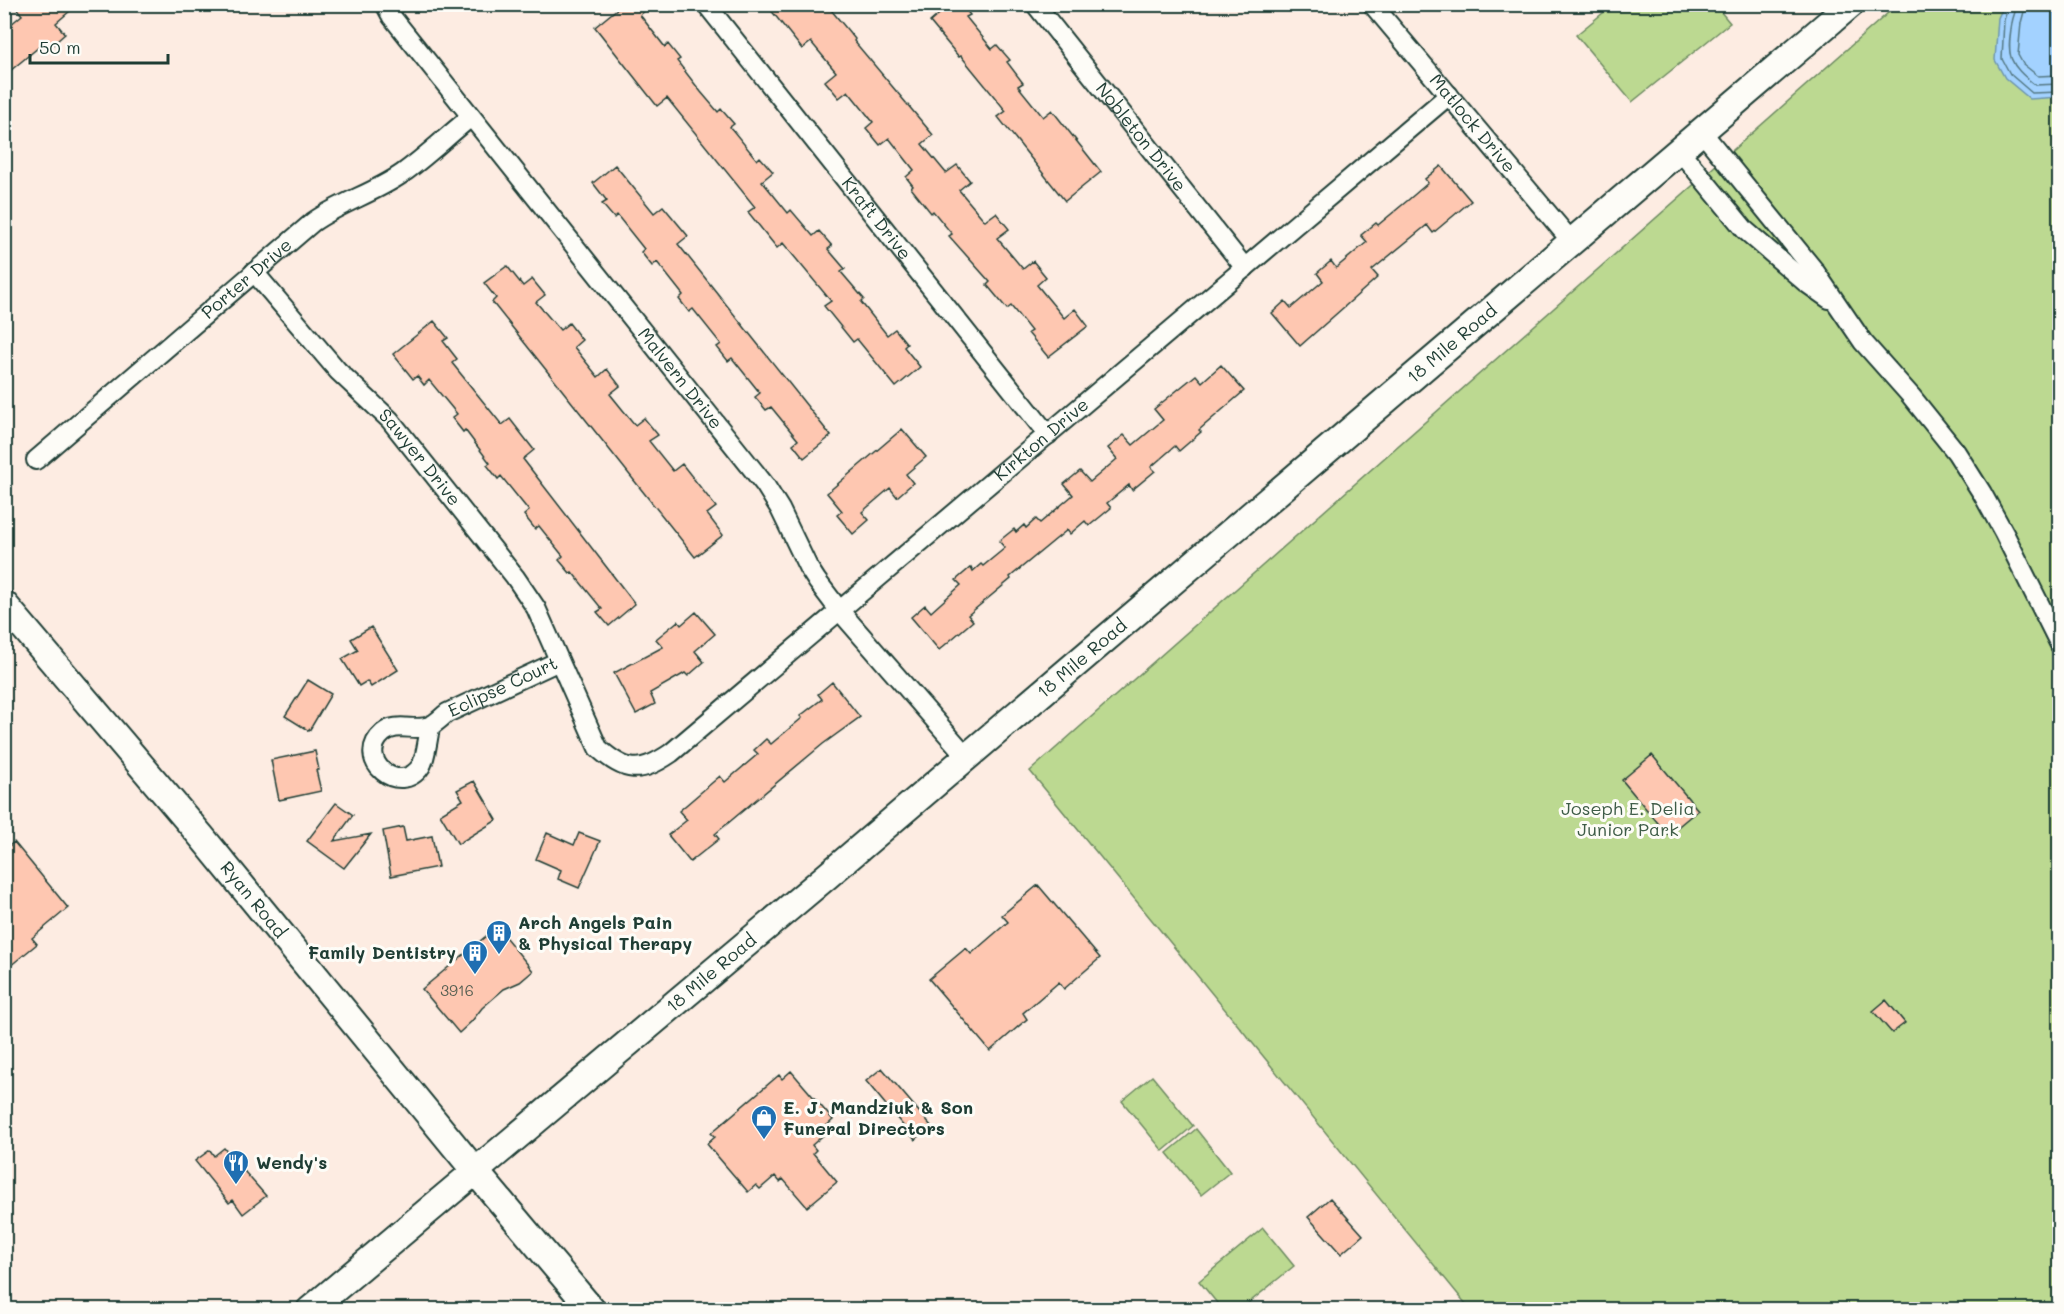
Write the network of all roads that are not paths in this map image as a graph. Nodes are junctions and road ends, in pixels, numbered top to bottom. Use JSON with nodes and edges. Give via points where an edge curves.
{"nodes":[{"id":1,"x":385,"y":4,"type":"edge"},
{"id":2,"x":706,"y":4,"type":"edge"},
{"id":3,"x":1035,"y":4,"type":"edge"},
{"id":4,"x":1372,"y":4,"type":"edge"},
{"id":5,"x":1851,"y":4,"type":"edge"},
{"id":6,"x":1449,"y":96,"type":"junction"},
{"id":7,"x":471,"y":117,"type":"junction"},
{"id":8,"x":1702,"y":132,"type":"junction"},
{"id":9,"x":1680,"y":151,"type":"junction"},
{"id":10,"x":1572,"y":242,"type":"junction"},
{"id":11,"x":1245,"y":268,"type":"junction"},
{"id":12,"x":254,"y":272,"type":"junction"},
{"id":13,"x":1836,"y":304,"type":"junction"},
{"id":14,"x":1048,"y":435,"type":"junction"},
{"id":15,"x":36,"y":460,"type":"dead end"},
{"id":16,"x":4,"y":604,"type":"edge"},
{"id":17,"x":839,"y":610,"type":"junction"},
{"id":18,"x":2060,"y":645,"type":"edge"},
{"id":19,"x":559,"y":661,"type":"junction"},
{"id":20,"x":432,"y":725,"type":"dead end"},
{"id":21,"x":967,"y":758,"type":"junction"},
{"id":22,"x":626,"y":768,"type":"joint"},
{"id":23,"x":475,"y":1171,"type":"junction"},
{"id":24,"x":310,"y":1310,"type":"edge"},
{"id":25,"x":592,"y":1310,"type":"edge"}],
"edges":[{"from":1,"to":7,"type":"street","name":"Malvern Drive"},
{"from":2,"to":14,"type":"street","name":"Kraft Drive"},
{"from":3,"to":11,"type":"street","name":"Nobleton Drive"},
{"from":4,"to":6,"type":"street","name":"Matlock Drive"},
{"from":5,"to":8,"type":"main road","name":"18 Mile Road"},
{"from":6,"to":10,"type":"street","name":"Matlock Drive"},
{"from":6,"to":11,"type":"street","name":"Kirkton Drive"},
{"from":7,"to":12,"type":"street","name":"Porter Drive","via":[[403,173],[328,211]]},
{"from":7,"to":17,"type":"street","name":"Malvern Drive","via":[[765,485],[808,567]]},
{"from":8,"to":9,"type":"main road","name":"18 Mile Road"},
{"from":8,"to":13,"type":"street","via":[[1814,270]]},
{"from":9,"to":10,"type":"main road","name":"18 Mile Road"},
{"from":9,"to":13,"type":"street","via":[[1745,230],[1804,282]]},
{"from":10,"to":21,"type":"main road","name":"18 Mile Road"},
{"from":11,"to":14,"type":"street","name":"Kirkton Drive"},
{"from":12,"to":15,"type":"street","name":"Porter Drive"},
{"from":12,"to":19,"type":"street","name":"Sawyer Drive","via":[[338,371],[390,420],[515,577],[536,608]]},
{"from":13,"to":18,"type":"street","via":[[1956,452],[2004,533]]},
{"from":14,"to":17,"type":"street","name":"Kirkton Drive"},
{"from":16,"to":23,"type":"main road","name":"Ryan Road","via":[[201,836]]},
{"from":17,"to":21,"type":"street","name":"Malvern Drive"},
{"from":17,"to":22,"type":"street","name":"Kirkton Drive","via":[[671,753],[644,767]]},
{"from":19,"to":20,"type":"street","name":"Eclipse Court","via":[[447,713]]},
{"from":19,"to":22,"type":"street","name":"Eclipse Court","via":[[598,748]]},
{"from":21,"to":23,"type":"main road","name":"18 Mile Road"},
{"from":23,"to":24,"type":"main road","name":"18 Mile Road"},
{"from":23,"to":25,"type":"main road","name":"Ryan Road"}]}
